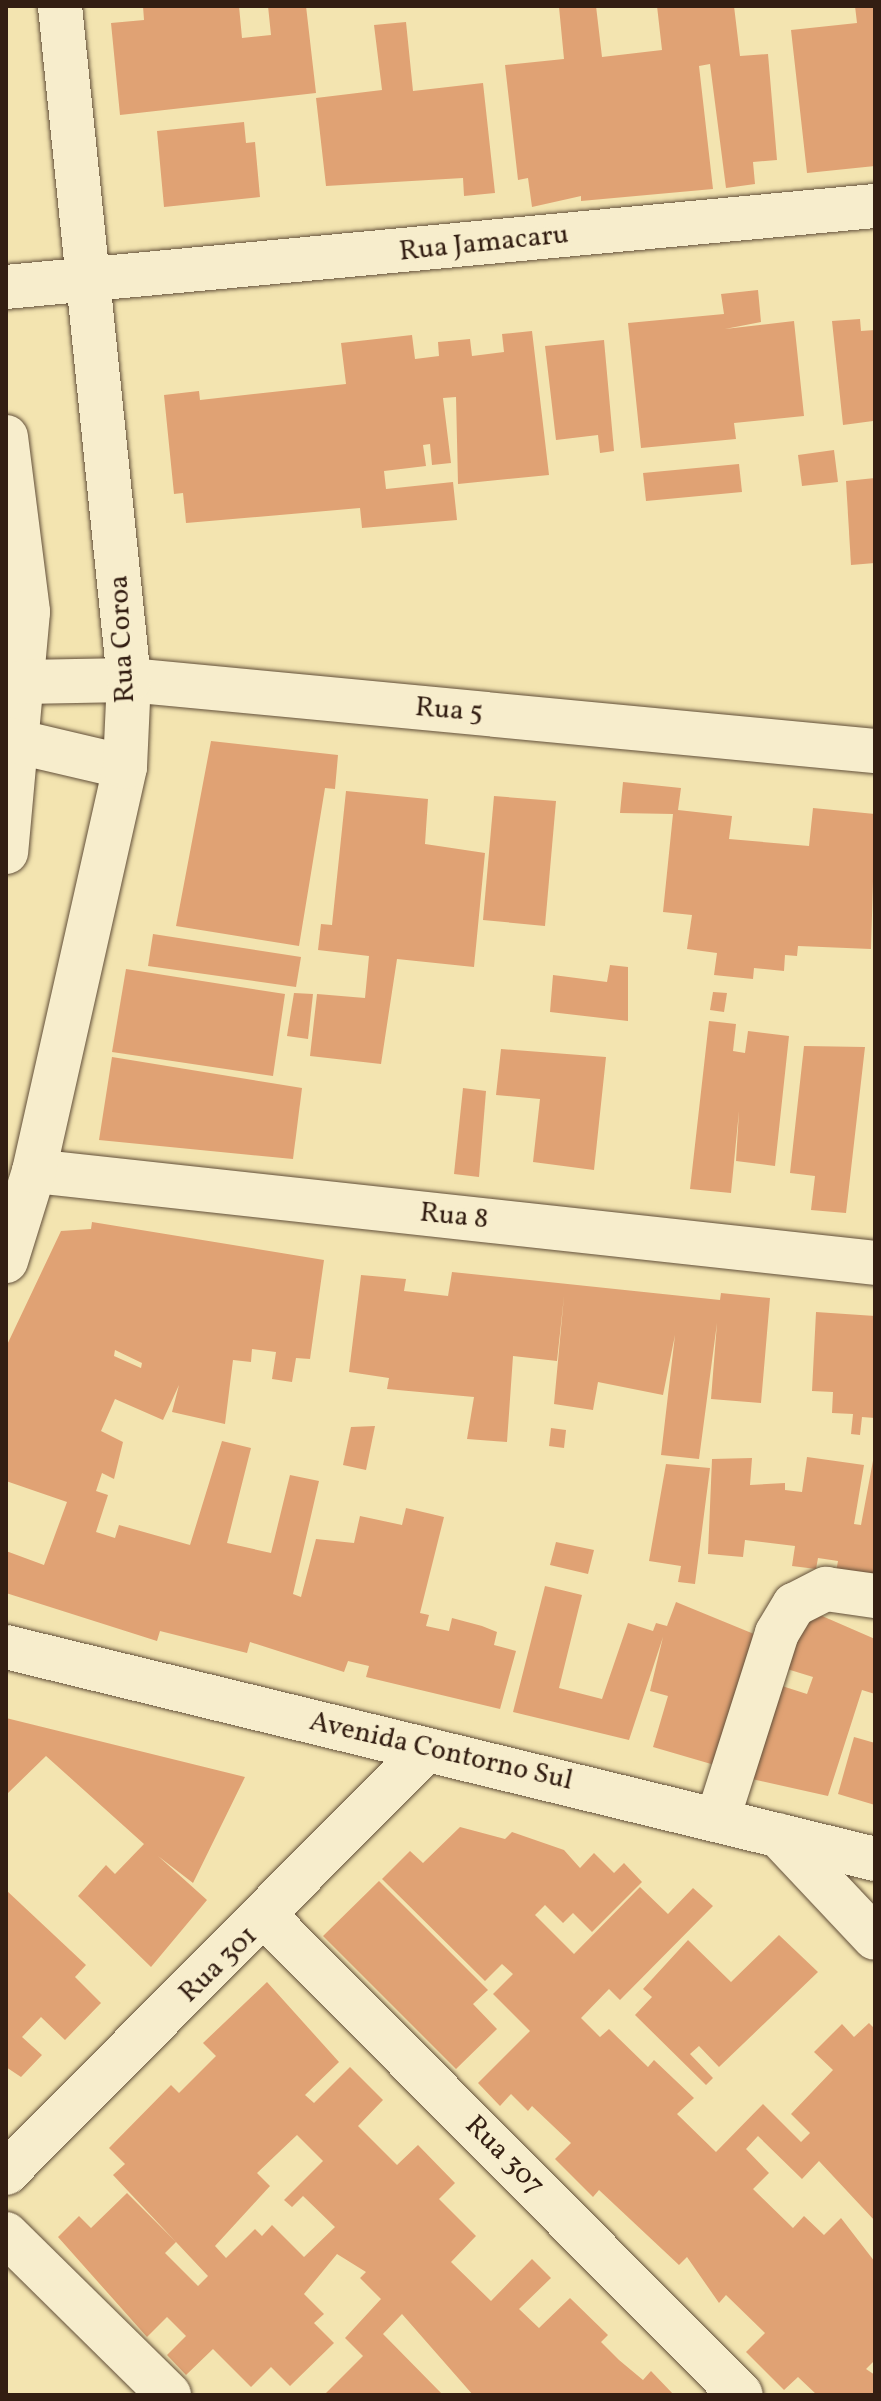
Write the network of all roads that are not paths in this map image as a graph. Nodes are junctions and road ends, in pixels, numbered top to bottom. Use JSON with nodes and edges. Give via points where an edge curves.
{"nodes":[{"id":1,"x":60,"y":6,"type":"edge"},
{"id":2,"x":875,"y":206,"type":"edge"},
{"id":3,"x":93,"y":282,"type":"junction"},
{"id":4,"x":6,"y":287,"type":"edge"},
{"id":5,"x":6,"y":437,"type":"edge"},
{"id":6,"x":129,"y":680,"type":"junction"},
{"id":7,"x":23,"y":682,"type":"junction"},
{"id":8,"x":13,"y":740,"type":"edge"},
{"id":9,"x":875,"y":751,"type":"edge"},
{"id":10,"x":125,"y":767,"type":"junction"},
{"id":11,"x":6,"y":852,"type":"edge"},
{"id":12,"x":34,"y":1171,"type":"junction"},
{"id":13,"x":6,"y":1261,"type":"edge"},
{"id":14,"x":875,"y":1263,"type":"edge"},
{"id":15,"x":875,"y":1596,"type":"edge"},
{"id":16,"x":6,"y":1647,"type":"edge"},
{"id":17,"x":426,"y":1750,"type":"junction"},
{"id":18,"x":718,"y":1818,"type":"junction"},
{"id":19,"x":778,"y":1835,"type":"junction"},
{"id":20,"x":875,"y":1859,"type":"edge"},
{"id":21,"x":267,"y":1918,"type":"junction"},
{"id":22,"x":875,"y":1938,"type":"edge"},
{"id":23,"x":6,"y":2173,"type":"edge"},
{"id":24,"x":6,"y":2234,"type":"edge"},
{"id":25,"x":169,"y":2395,"type":"edge"},
{"id":26,"x":741,"y":2395,"type":"edge"}],
"edges":[{"from":1,"to":3,"type":"street","name":"Rua Coroa"},
{"from":2,"to":3,"type":"street","name":"Rua Jamacaru"},
{"from":3,"to":4,"type":"street","name":"Rua Jamacaru"},
{"from":3,"to":6,"type":"street","name":"Rua Coroa"},
{"from":5,"to":7,"type":"street","via":[[28,612]]},
{"from":6,"to":7,"type":"street","name":"Rua 5"},
{"from":6,"to":9,"type":"street","name":"Rua 5"},
{"from":6,"to":10,"type":"street","name":"Rua Coroa"},
{"from":7,"to":8,"type":"street"},
{"from":8,"to":10,"type":"street"},
{"from":8,"to":11,"type":"street"},
{"from":10,"to":12,"type":"street","name":"Rua Coroa"},
{"from":12,"to":13,"type":"street","name":"Rua Coroa"},
{"from":12,"to":14,"type":"street","name":"Rua 8"},
{"from":15,"to":18,"type":"street","via":[[826,1589],[794,1605],[777,1633]]},
{"from":16,"to":17,"type":"street","name":"Avenida Contorno Sul"},
{"from":17,"to":18,"type":"street","name":"Avenida Contorno Sul"},
{"from":17,"to":21,"type":"street","name":"Rua 301"},
{"from":18,"to":19,"type":"street","name":"Avenida Contorno Sul"},
{"from":19,"to":20,"type":"street","name":"Avenida Contorno Sul"},
{"from":19,"to":22,"type":"street"},
{"from":21,"to":23,"type":"street","name":"Rua 301"},
{"from":21,"to":26,"type":"street","name":"Rua 307"},
{"from":24,"to":25,"type":"street"}]}
